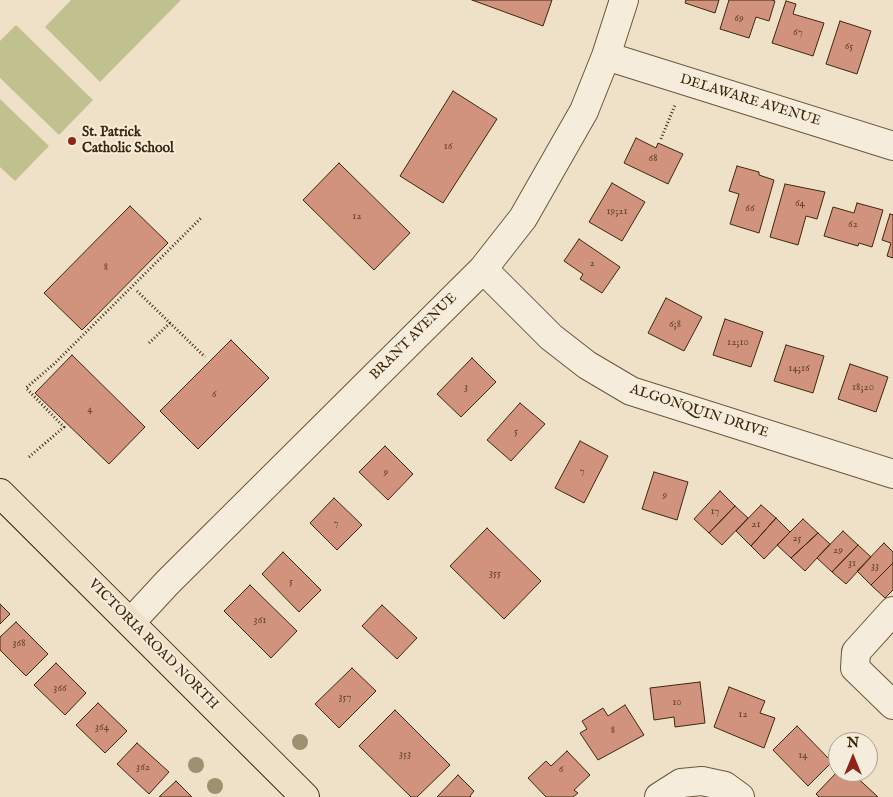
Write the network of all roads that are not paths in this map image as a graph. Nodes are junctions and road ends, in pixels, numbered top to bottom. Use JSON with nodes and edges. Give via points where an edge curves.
{"nodes":[{"id":1,"x":624,"y":0,"type":"edge"},
{"id":2,"x":606,"y":56,"type":"junction"},
{"id":3,"x":893,"y":146,"type":"edge"},
{"id":4,"x":483,"y":269,"type":"junction"},
{"id":5,"x":893,"y":474,"type":"edge"},
{"id":6,"x":0,"y":493,"type":"edge"},
{"id":7,"x":893,"y":611,"type":"edge"},
{"id":8,"x":131,"y":622,"type":"junction"},
{"id":9,"x":893,"y":705,"type":"edge"},
{"id":10,"x":305,"y":797,"type":"edge"},
{"id":11,"x":659,"y":797,"type":"edge"},
{"id":12,"x":740,"y":797,"type":"edge"}],
"edges":[{"from":1,"to":2,"type":"street","name":"BRANT AVENUE"},
{"from":2,"to":3,"type":"street","name":"DELAWARE AVENUE"},
{"from":2,"to":4,"type":"street","name":"BRANT AVENUE","via":[[584,111],[551,172],[523,218]]},
{"from":4,"to":5,"type":"street","name":"ALGONQUIN DRIVE","via":[[552,337],[587,365],[631,391]]},
{"from":4,"to":8,"type":"street","name":"BRANT AVENUE"},
{"from":6,"to":8,"type":"main road","name":"VICTORIA ROAD NORTH"},
{"from":7,"to":9,"type":"street","via":[[856,652],[855,668]]},
{"from":8,"to":10,"type":"main road","name":"VICTORIA ROAD NORTH"},
{"from":11,"to":12,"type":"street","via":[[680,783],[702,781],[726,786]]}]}
